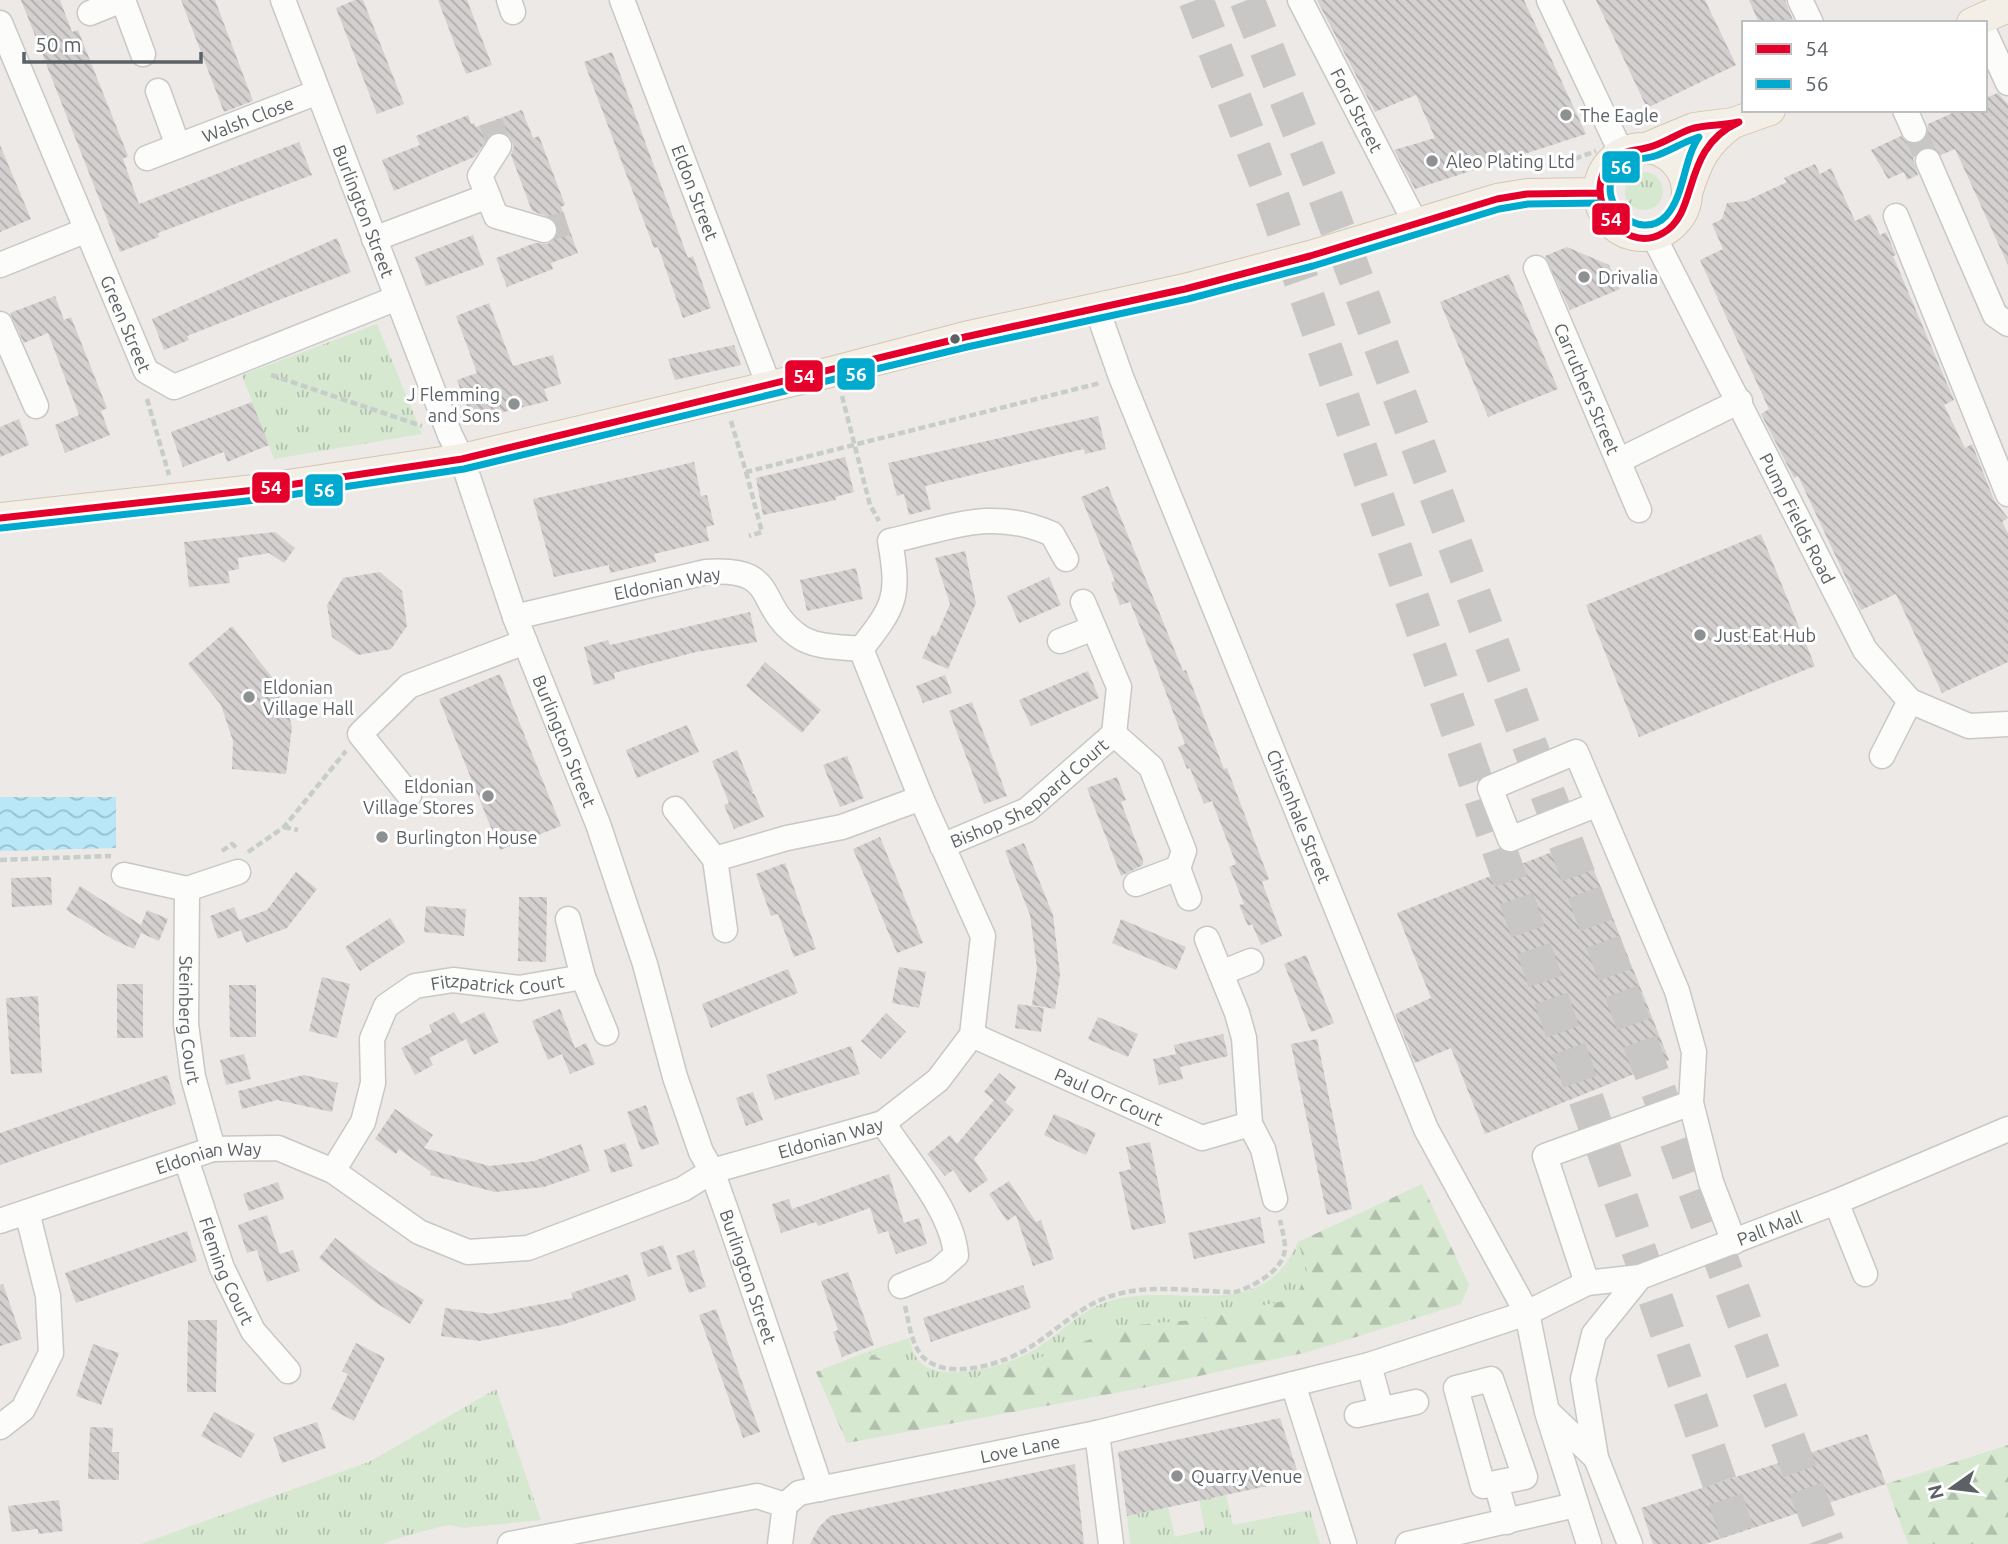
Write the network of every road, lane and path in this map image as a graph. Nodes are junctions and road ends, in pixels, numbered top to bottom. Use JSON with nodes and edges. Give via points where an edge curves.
{"nodes":[{"id":1,"x":123,"y":0,"type":"edge"},
{"id":2,"x":283,"y":0,"type":"edge"},
{"id":3,"x":622,"y":0,"type":"edge"},
{"id":4,"x":1300,"y":0,"type":"edge"},
{"id":5,"x":1549,"y":0,"type":"edge"},
{"id":6,"x":1800,"y":0,"type":"edge"},
{"id":7,"x":2008,"y":7,"type":"edge"},
{"id":8,"x":90,"y":13,"type":"dead end"},
{"id":9,"x":1810,"y":21,"type":"edge"},
{"id":10,"x":1985,"y":21,"type":"edge"},
{"id":11,"x":0,"y":23,"type":"edge"},
{"id":12,"x":1987,"y":41,"type":"edge"},
{"id":13,"x":143,"y":54,"type":"dead end"},
{"id":14,"x":2008,"y":83,"type":"edge"},
{"id":15,"x":158,"y":92,"type":"dead end"},
{"id":16,"x":318,"y":92,"type":"junction"},
{"id":17,"x":1765,"y":112,"type":"edge"},
{"id":18,"x":1733,"y":124,"type":"junction"},
{"id":19,"x":178,"y":146,"type":"junction"},
{"id":20,"x":499,"y":146,"type":"tunnel mouth"},
{"id":21,"x":1634,"y":151,"type":"junction"},
{"id":22,"x":147,"y":158,"type":"dead end"},
{"id":23,"x":1928,"y":161,"type":"tunnel mouth"},
{"id":24,"x":1599,"y":193,"type":"junction"},
{"id":25,"x":1687,"y":193,"type":"junction"},
{"id":26,"x":488,"y":196,"type":"junction"},
{"id":27,"x":1896,"y":216,"type":"dead end"},
{"id":28,"x":1415,"y":222,"type":"junction"},
{"id":29,"x":87,"y":230,"type":"junction"},
{"id":30,"x":544,"y":230,"type":"dead end"},
{"id":31,"x":1653,"y":235,"type":"junction"},
{"id":32,"x":374,"y":239,"type":"junction"},
{"id":33,"x":0,"y":265,"type":"edge"},
{"id":34,"x":1536,"y":268,"type":"dead end"},
{"id":35,"x":397,"y":298,"type":"junction"},
{"id":36,"x":1097,"y":309,"type":"junction"},
{"id":37,"x":0,"y":324,"type":"edge"},
{"id":38,"x":2008,"y":324,"type":"edge"},
{"id":39,"x":237,"y":363,"type":"junction"},
{"id":40,"x":146,"y":371,"type":"junction"},
{"id":41,"x":835,"y":371,"type":"junction"},
{"id":42,"x":1121,"y":377,"type":"junction"},
{"id":43,"x":769,"y":386,"type":"junction"},
{"id":44,"x":724,"y":397,"type":"junction"},
{"id":45,"x":1740,"y":401,"type":"junction"},
{"id":46,"x":36,"y":406,"type":"dead end"},
{"id":47,"x":456,"y":447,"type":"junction"},
{"id":48,"x":856,"y":447,"type":"junction"},
{"id":49,"x":1620,"y":460,"type":"junction"},
{"id":50,"x":746,"y":472,"type":"junction"},
{"id":51,"x":2008,"y":494,"type":"edge"},
{"id":52,"x":177,"y":499,"type":"junction"},
{"id":53,"x":1639,"y":510,"type":"dead end"},
{"id":54,"x":0,"y":518,"type":"edge"},
{"id":55,"x":748,"y":536,"type":"dead end"},
{"id":56,"x":890,"y":541,"type":"junction"},
{"id":57,"x":1066,"y":559,"type":"dead end"},
{"id":58,"x":1083,"y":602,"type":"dead end"},
{"id":59,"x":515,"y":617,"type":"junction"},
{"id":60,"x":1094,"y":628,"type":"junction"},
{"id":61,"x":1060,"y":641,"type":"dead end"},
{"id":62,"x":525,"y":642,"type":"junction"},
{"id":63,"x":861,"y":649,"type":"junction"},
{"id":64,"x":1910,"y":701,"type":"junction"},
{"id":65,"x":2008,"y":724,"type":"edge"},
{"id":66,"x":359,"y":734,"type":"junction"},
{"id":67,"x":1114,"y":734,"type":"junction"},
{"id":68,"x":1882,"y":756,"type":"dead end"},
{"id":69,"x":408,"y":795,"type":"dead end"},
{"id":70,"x":921,"y":798,"type":"junction"},
{"id":71,"x":1598,"y":804,"type":"dead end"},
{"id":72,"x":675,"y":809,"type":"dead end"},
{"id":73,"x":284,"y":827,"type":"junction"},
{"id":74,"x":298,"y":830,"type":"dead end"},
{"id":75,"x":942,"y":846,"type":"junction"},
{"id":76,"x":213,"y":856,"type":"dead end"},
{"id":77,"x":715,"y":859,"type":"junction"},
{"id":78,"x":0,"y":860,"type":"edge"},
{"id":79,"x":124,"y":866,"type":"joint"},
{"id":80,"x":1178,"y":868,"type":"junction"},
{"id":81,"x":238,"y":872,"type":"dead end"},
{"id":82,"x":1136,"y":884,"type":"dead end"},
{"id":83,"x":187,"y":889,"type":"junction"},
{"id":84,"x":1189,"y":898,"type":"dead end"},
{"id":85,"x":568,"y":919,"type":"dead end"},
{"id":86,"x":725,"y":930,"type":"dead end"},
{"id":87,"x":1207,"y":939,"type":"dead end"},
{"id":88,"x":1251,"y":961,"type":"dead end"},
{"id":89,"x":1221,"y":973,"type":"junction"},
{"id":90,"x":583,"y":977,"type":"junction"},
{"id":91,"x":606,"y":1033,"type":"dead end"},
{"id":92,"x":972,"y":1035,"type":"junction"},
{"id":93,"x":1691,"y":1103,"type":"junction"},
{"id":94,"x":883,"y":1123,"type":"junction"},
{"id":95,"x":1250,"y":1124,"type":"junction"},
{"id":96,"x":2008,"y":1129,"type":"edge"},
{"id":97,"x":213,"y":1149,"type":"junction"},
{"id":98,"x":186,"y":1158,"type":"junction"},
{"id":99,"x":333,"y":1171,"type":"junction"},
{"id":100,"x":712,"y":1171,"type":"junction"},
{"id":101,"x":1275,"y":1199,"type":"joint"},
{"id":102,"x":1836,"y":1202,"type":"junction"},
{"id":103,"x":27,"y":1212,"type":"junction"},
{"id":104,"x":0,"y":1221,"type":"edge"},
{"id":105,"x":1734,"y":1242,"type":"junction"},
{"id":106,"x":1865,"y":1274,"type":"dead end"},
{"id":107,"x":1640,"y":1277,"type":"junction"},
{"id":108,"x":1587,"y":1283,"type":"junction"},
{"id":109,"x":901,"y":1286,"type":"joint"},
{"id":110,"x":1527,"y":1313,"type":"junction"},
{"id":111,"x":1369,"y":1365,"type":"junction"},
{"id":112,"x":288,"y":1371,"type":"dead end"},
{"id":113,"x":1293,"y":1384,"type":"junction"},
{"id":114,"x":1416,"y":1402,"type":"dead end"},
{"id":115,"x":1547,"y":1412,"type":"junction"},
{"id":116,"x":0,"y":1427,"type":"edge"},
{"id":117,"x":1097,"y":1433,"type":"junction"},
{"id":118,"x":1596,"y":1458,"type":"junction"},
{"id":119,"x":1496,"y":1483,"type":"dead end"},
{"id":120,"x":821,"y":1489,"type":"junction"},
{"id":121,"x":785,"y":1505,"type":"junction"},
{"id":122,"x":1575,"y":1505,"type":"junction"},
{"id":123,"x":1507,"y":1522,"type":"junction"},
{"id":124,"x":510,"y":1544,"type":"edge"},
{"id":125,"x":780,"y":1544,"type":"edge"},
{"id":126,"x":1111,"y":1544,"type":"edge"},
{"id":127,"x":1344,"y":1544,"type":"edge"},
{"id":128,"x":1408,"y":1544,"type":"edge"},
{"id":129,"x":1589,"y":1544,"type":"edge"},
{"id":130,"x":1630,"y":1544,"type":"edge"}],
"edges":[{"from":1,"to":8,"type":"street"},
{"from":1,"to":13,"type":"street"},
{"from":2,"to":16,"type":"street","name":"Burlington Street"},
{"from":3,"to":43,"type":"street","name":"Eldon Street"},
{"from":4,"to":28,"type":"street","name":"Ford Street"},
{"from":5,"to":21,"type":"street"},
{"from":6,"to":9,"type":"street"},
{"from":7,"to":10,"type":"main road"},
{"from":11,"to":29,"type":"street","name":"Green Street"},
{"from":12,"to":14,"type":"street"},
{"from":15,"to":19,"type":"street","name":"Walsh Close"},
{"from":16,"to":19,"type":"street","name":"Walsh Close"},
{"from":16,"to":32,"type":"street","name":"Burlington Street"},
{"from":17,"to":18,"type":"main road"},
{"from":18,"to":21,"type":"main road","via":[[1694,128]]},
{"from":18,"to":25,"type":"main road","via":[[1701,153]]},
{"from":19,"to":22,"type":"street","name":"Walsh Close"},
{"from":20,"to":26,"type":"street"},
{"from":21,"to":24,"type":"main road","via":[[1605,171]]},
{"from":21,"to":25,"type":"main road","via":[[1661,152],[1680,168]]},
{"from":23,"to":38,"type":"street","via":[[1996,315]]},
{"from":24,"to":28,"type":"main road","via":[[1527,194]]},
{"from":24,"to":31,"type":"main road","via":[[1604,212],[1618,228],[1630,234]]},
{"from":25,"to":31,"type":"main road","via":[[1677,220]]},
{"from":26,"to":30,"type":"street"},
{"from":26,"to":32,"type":"street"},
{"from":27,"to":51,"type":"street"},
{"from":28,"to":36,"type":"main road","via":[[1265,269]]},
{"from":29,"to":33,"type":"street"},
{"from":29,"to":40,"type":"street","name":"Green Street"},
{"from":31,"to":45,"type":"street","name":"Pump Fields Road"},
{"from":32,"to":35,"type":"street","name":"Burlington Street"},
{"from":34,"to":49,"type":"street","name":"Carruthers Street"},
{"from":35,"to":39,"type":"street","name":"Green Street"},
{"from":35,"to":47,"type":"street","name":"Burlington Street"},
{"from":36,"to":41,"type":"main road"},
{"from":36,"to":42,"type":"street","name":"Chisenhale Street"},
{"from":37,"to":46,"type":"street"},
{"from":39,"to":40,"type":"street","name":"Green Street","via":[[174,387]]},
{"from":39,"to":47,"type":"path"},
{"from":40,"to":52,"type":"path","via":[[145,394]]},
{"from":41,"to":43,"type":"main road"},
{"from":41,"to":48,"type":"path"},
{"from":42,"to":48,"type":"path"},
{"from":42,"to":110,"type":"street","name":"Chisenhale Street","via":[[1426,1129]]},
{"from":43,"to":44,"type":"main road"},
{"from":44,"to":47,"type":"main road"},
{"from":44,"to":50,"type":"path"},
{"from":45,"to":49,"type":"street"},
{"from":45,"to":64,"type":"street","name":"Pump Fields Road","via":[[1865,650]]},
{"from":47,"to":52,"type":"main road","via":[[256,490]]},
{"from":47,"to":59,"type":"street","name":"Burlington Street"},
{"from":48,"to":50,"type":"path"},
{"from":48,"to":56,"type":"path","via":[[870,505]]},
{"from":49,"to":53,"type":"street","name":"Carruthers Street"},
{"from":50,"to":55,"type":"path","via":[[762,532]]},
{"from":52,"to":54,"type":"main road"},
{"from":56,"to":57,"type":"street","via":[[988,519],[1011,520],[1052,534]]},
{"from":56,"to":63,"type":"street","via":[[895,594],[889,614]]},
{"from":58,"to":60,"type":"street","name":"Bishop Sheppard Court"},
{"from":59,"to":62,"type":"street","name":"Burlington Street"},
{"from":59,"to":63,"type":"street","name":"Eldonian Way","via":[[706,572],[735,570],[762,587],[798,636],[813,644]]},
{"from":60,"to":61,"type":"street"},
{"from":60,"to":67,"type":"street","name":"Bishop Sheppard Court","via":[[1119,687]]},
{"from":62,"to":66,"type":"street","via":[[409,686]]},
{"from":62,"to":100,"type":"street","name":"Burlington Street","via":[[598,824],[645,964],[675,1077]]},
{"from":63,"to":70,"type":"street"},
{"from":64,"to":65,"type":"street","name":"Pump Fields Road","via":[[1969,726]]},
{"from":64,"to":68,"type":"street"},
{"from":66,"to":69,"type":"street"},
{"from":66,"to":73,"type":"path"},
{"from":67,"to":75,"type":"street","name":"Bishop Sheppard Court","via":[[1027,810]]},
{"from":67,"to":80,"type":"street","name":"Bishop Sheppard Court","via":[[1151,767],[1184,851]]},
{"from":70,"to":75,"type":"street"},
{"from":70,"to":77,"type":"street","via":[[842,827]]},
{"from":71,"to":93,"type":"street","via":[[1677,991],[1694,1052]]},
{"from":72,"to":77,"type":"street"},
{"from":73,"to":74,"type":"path"},
{"from":73,"to":76,"type":"path","via":[[244,855],[232,845]]},
{"from":75,"to":92,"type":"street","via":[[983,936]]},
{"from":77,"to":86,"type":"street"},
{"from":78,"to":79,"type":"path"},
{"from":79,"to":83,"type":"street"},
{"from":80,"to":82,"type":"street"},
{"from":80,"to":84,"type":"street","name":"Bishop Sheppard Court"},
{"from":81,"to":83,"type":"street"},
{"from":83,"to":97,"type":"street","name":"Steinberg Court","via":[[186,1024],[193,1077]]},
{"from":85,"to":90,"type":"street"},
{"from":87,"to":89,"type":"street"},
{"from":88,"to":89,"type":"street"},
{"from":89,"to":95,"type":"street","via":[[1244,1038]]},
{"from":90,"to":91,"type":"street"},
{"from":90,"to":99,"type":"street","name":"Fitzpatrick Court","via":[[519,988],[453,980],[415,986],[386,1006],[372,1039],[373,1083],[363,1122]]},
{"from":92,"to":94,"type":"street","name":"Eldonian Way","via":[[938,1080]]},
{"from":92,"to":95,"type":"street","name":"Paul Orr Court","via":[[1202,1138]]},
{"from":93,"to":105,"type":"street"},
{"from":93,"to":108,"type":"street","via":[[1545,1156]]},
{"from":94,"to":100,"type":"street","name":"Eldonian Way"},
{"from":94,"to":109,"type":"street","via":[[954,1236],[956,1255],[938,1271]]},
{"from":95,"to":101,"type":"street","via":[[1263,1149]]},
{"from":96,"to":102,"type":"street","name":"Pall Mall"},
{"from":97,"to":98,"type":"street","name":"Eldonian Way"},
{"from":97,"to":99,"type":"street","name":"Eldonian Way","via":[[278,1148]]},
{"from":98,"to":103,"type":"street","name":"Eldonian Way"},
{"from":98,"to":112,"type":"street","name":"Fleming Court","via":[[222,1268],[253,1331]]},
{"from":99,"to":100,"type":"street","name":"Eldonian Way","via":[[419,1232],[468,1252],[528,1248],[683,1189]]},
{"from":100,"to":120,"type":"street","name":"Burlington Street"},
{"from":101,"to":109,"type":"path","via":[[1285,1253],[1279,1264],[1253,1284],[1235,1292],[1119,1294],[1064,1321],[1030,1348],[984,1365],[942,1368],[925,1359],[911,1335]]},
{"from":102,"to":105,"type":"street","name":"Pall Mall"},
{"from":102,"to":106,"type":"street"},
{"from":103,"to":104,"type":"street","name":"Eldonian Way"},
{"from":103,"to":116,"type":"street","via":[[48,1296],[51,1353],[23,1409]]},
{"from":105,"to":107,"type":"street","name":"Pall Mall"},
{"from":107,"to":108,"type":"street","name":"Pall Mall"},
{"from":107,"to":118,"type":"street","via":[[1594,1334],[1583,1379]]},
{"from":108,"to":110,"type":"street","name":"Pall Mall"},
{"from":110,"to":111,"type":"street","name":"Love Lane"},
{"from":110,"to":115,"type":"street","name":"Chisenhale Street"},
{"from":111,"to":113,"type":"street","name":"Love Lane"},
{"from":111,"to":114,"type":"street","via":[[1369,1412]]},
{"from":113,"to":117,"type":"street","name":"Love Lane"},
{"from":113,"to":127,"type":"street"},
{"from":115,"to":118,"type":"street"},
{"from":115,"to":122,"type":"street","name":"Chisenhale Street"},
{"from":117,"to":120,"type":"street","name":"Love Lane"},
{"from":117,"to":126,"type":"street"},
{"from":118,"to":130,"type":"street"},
{"from":119,"to":123,"type":"street"},
{"from":120,"to":121,"type":"street","name":"Love Lane","via":[[799,1493]]},
{"from":121,"to":124,"type":"street","via":[[757,1496]]},
{"from":121,"to":125,"type":"street"},
{"from":122,"to":123,"type":"street"},
{"from":122,"to":129,"type":"street","name":"Chisenhale Street"},
{"from":123,"to":128,"type":"street"}]}
